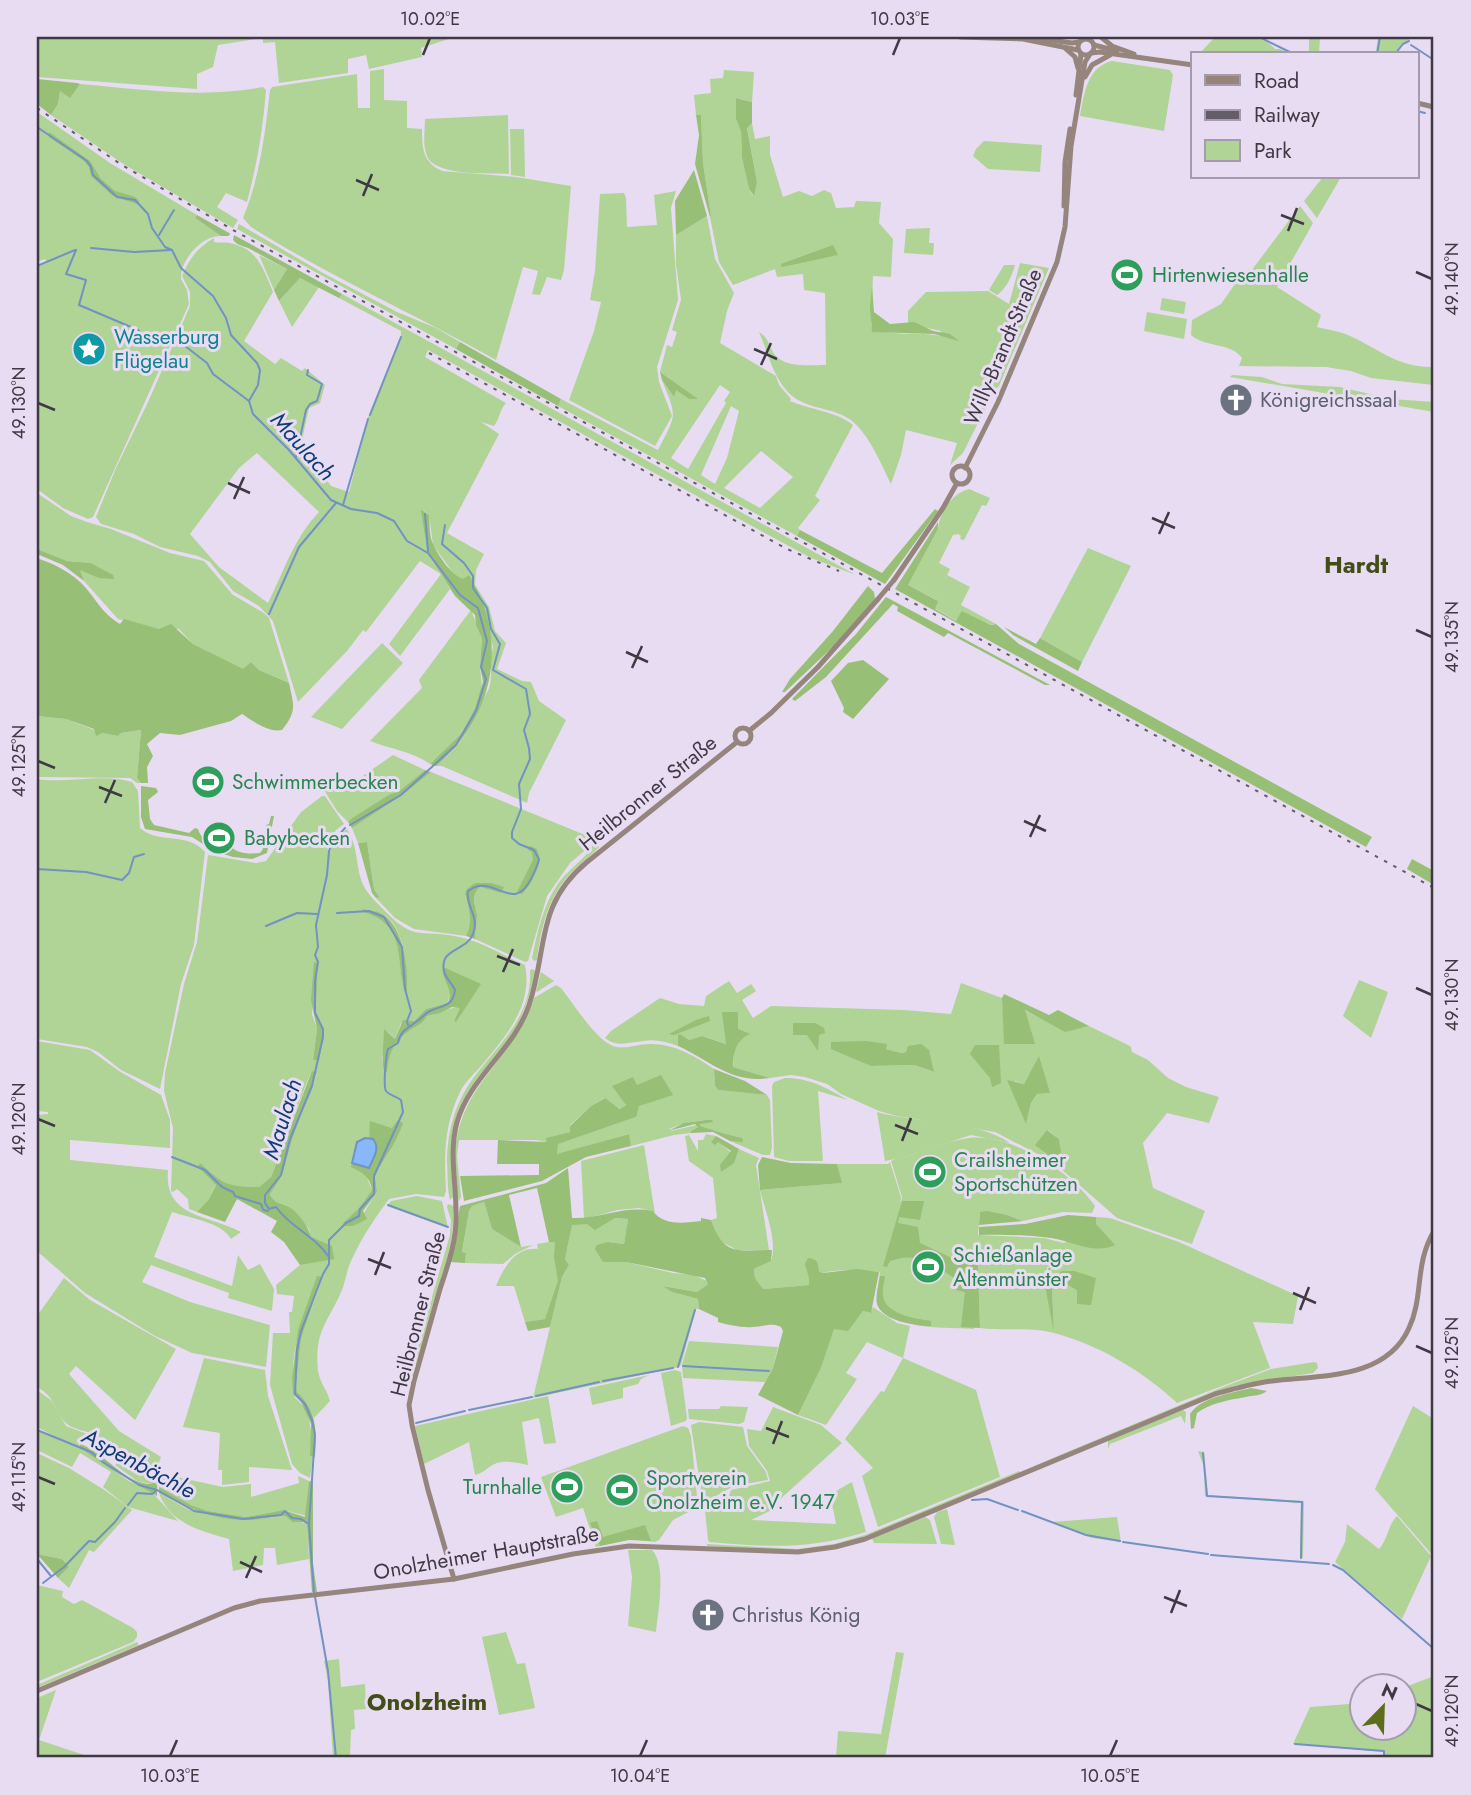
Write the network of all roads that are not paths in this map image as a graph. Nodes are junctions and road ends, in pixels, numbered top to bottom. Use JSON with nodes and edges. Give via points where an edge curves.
{"nodes":[{"id":1,"x":960,"y":37,"type":"edge"},
{"id":2,"x":1031,"y":37,"type":"edge"},
{"id":3,"x":1101,"y":37,"type":"edge"},
{"id":4,"x":1087,"y":40,"type":"edge"},
{"id":5,"x":1061,"y":46,"type":"junction"},
{"id":6,"x":1079,"y":52,"type":"junction"},
{"id":7,"x":1090,"y":54,"type":"junction"},
{"id":8,"x":1116,"y":54,"type":"junction"},
{"id":9,"x":1137,"y":55,"type":"junction"},
{"id":10,"x":1148,"y":58,"type":"junction"},
{"id":11,"x":1191,"y":65,"type":"edge"},
{"id":12,"x":1079,"y":75,"type":"junction"},
{"id":13,"x":1080,"y":90,"type":"junction"},
{"id":14,"x":1063,"y":237,"type":"junction"},
{"id":15,"x":965,"y":468,"type":"junction"},
{"id":16,"x":957,"y":483,"type":"junction"},
{"id":17,"x":749,"y":731,"type":"junction"},
{"id":18,"x":737,"y":741,"type":"junction"},
{"id":19,"x":1434,"y":1231,"type":"edge"},
{"id":20,"x":454,"y":1579,"type":"junction"},
{"id":21,"x":37,"y":1690,"type":"edge"}],
"edges":[{"from":1,"to":5,"type":"main road","via":[[1003,37]]},
{"from":2,"to":4,"type":"main road","via":[[1072,43]]},
{"from":3,"to":9,"type":"main road"},
{"from":4,"to":6,"type":"main road","name":"Willy-Brandt-Straße"},
{"from":4,"to":7,"type":"main road","name":"Willy-Brandt-Straße"},
{"from":4,"to":9,"type":"main road"},
{"from":5,"to":6,"type":"main road"},
{"from":5,"to":12,"type":"main road","via":[[1074,57]]},
{"from":6,"to":7,"type":"main road"},
{"from":6,"to":12,"type":"main road","name":"Willy-Brandt-Straße"},
{"from":7,"to":8,"type":"main road"},
{"from":7,"to":13,"type":"main road","name":"Willy-Brandt-Straße"},
{"from":8,"to":10,"type":"main road"},
{"from":8,"to":13,"type":"main road","via":[[1092,65]]},
{"from":9,"to":10,"type":"main road"},
{"from":10,"to":11,"type":"main road"},
{"from":12,"to":14,"type":"main road","name":"Willy-Brandt-Straße","via":[[1067,141]]},
{"from":13,"to":14,"type":"main road","name":"Willy-Brandt-Straße"},
{"from":14,"to":15,"type":"main road","name":"Willy-Brandt-Straße","via":[[1044,295]]},
{"from":15,"to":16,"type":"main road","via":[[955,470]]},
{"from":15,"to":16,"type":"main road","via":[[969,480]]},
{"from":16,"to":17,"type":"main road","bridge":true,"via":[[878,600],[818,667]]},
{"from":17,"to":18,"type":"main road","via":[[739,729]]},
{"from":17,"to":18,"type":"main road","via":[[748,743]]},
{"from":18,"to":20,"type":"main road","name":"Heilbronner Straße","via":[[567,881],[546,922],[533,994],[523,1021],[457,1121],[452,1155],[455,1237],[409,1405]]},
{"from":19,"to":20,"type":"main road","name":"Onolzheimer Hauptstraße","via":[[1420,1263],[1414,1316],[1402,1341],[1373,1365],[1215,1394],[865,1539],[817,1550],[769,1553],[625,1546]]},
{"from":20,"to":21,"type":"main road","name":"Onolzheimer Hauptstraße","via":[[245,1604]]}]}
